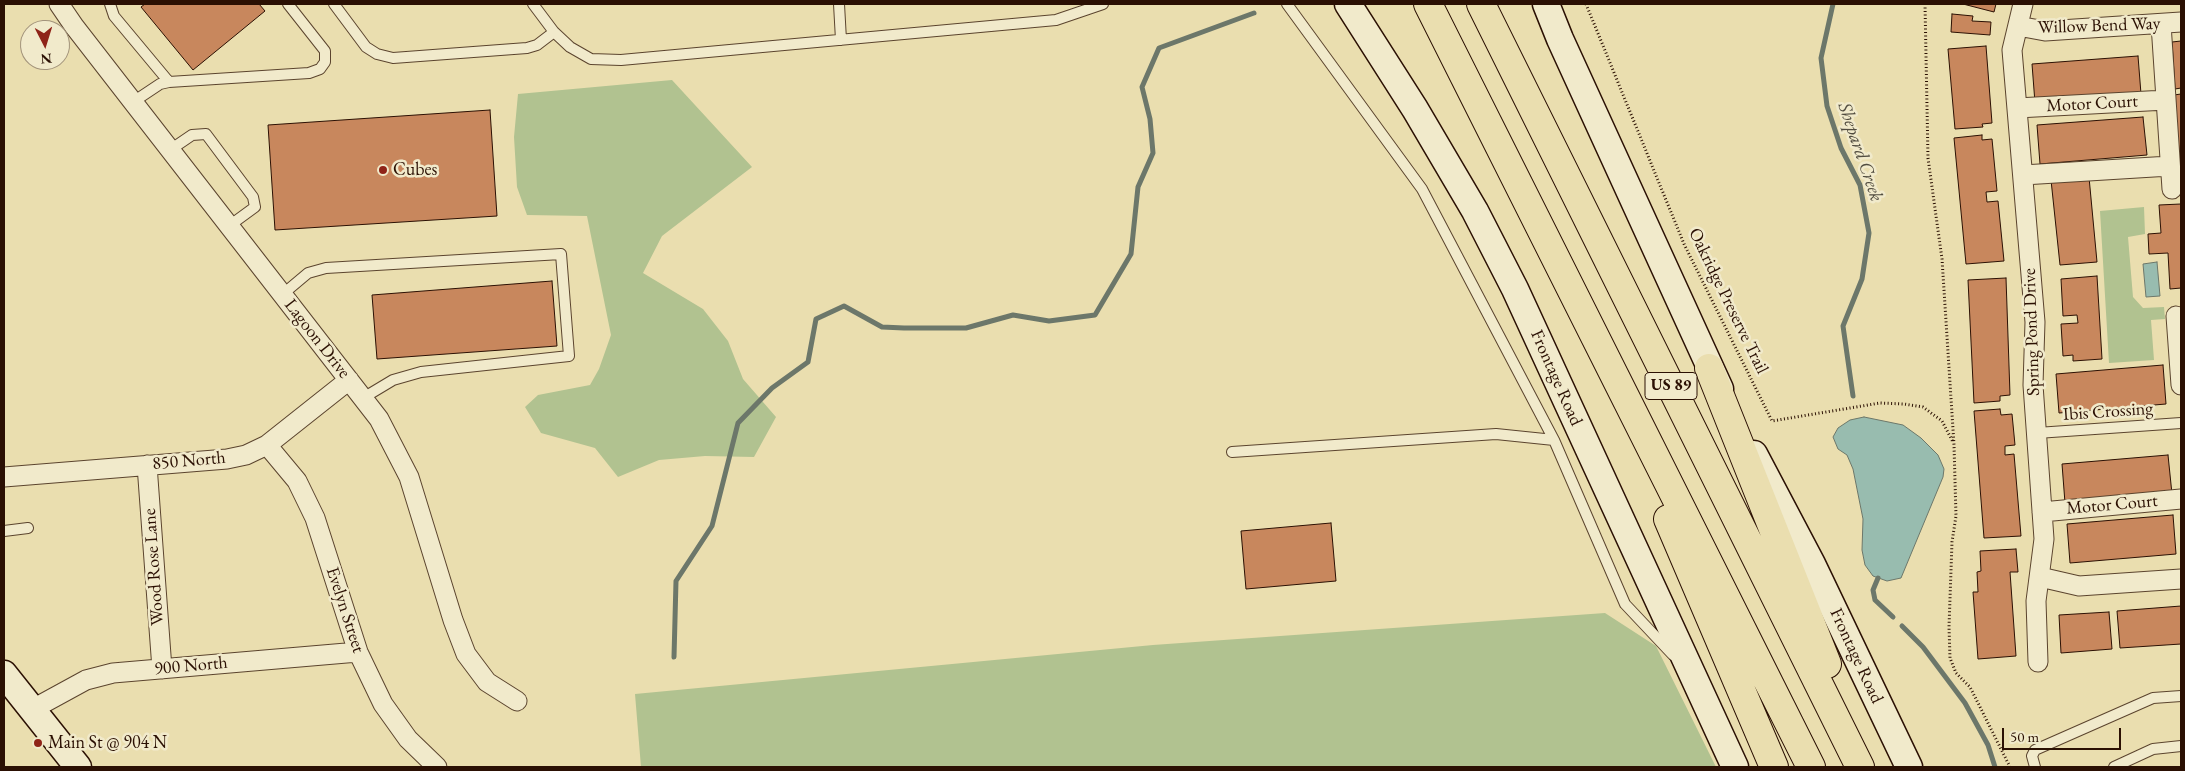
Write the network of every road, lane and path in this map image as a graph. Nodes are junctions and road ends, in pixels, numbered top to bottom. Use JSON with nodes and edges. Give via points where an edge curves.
{"nodes":[{"id":1,"x":59,"y":4,"type":"edge"},
{"id":2,"x":110,"y":4,"type":"edge"},
{"id":3,"x":288,"y":4,"type":"edge"},
{"id":4,"x":334,"y":4,"type":"edge"},
{"id":5,"x":533,"y":4,"type":"edge"},
{"id":6,"x":838,"y":4,"type":"edge"},
{"id":7,"x":1103,"y":4,"type":"edge"},
{"id":8,"x":1287,"y":4,"type":"edge"},
{"id":9,"x":1348,"y":4,"type":"edge"},
{"id":10,"x":1428,"y":4,"type":"edge"},
{"id":11,"x":1481,"y":4,"type":"edge"},
{"id":12,"x":1546,"y":4,"type":"edge"},
{"id":13,"x":1586,"y":4,"type":"edge"},
{"id":14,"x":1925,"y":4,"type":"edge"},
{"id":15,"x":2022,"y":4,"type":"edge"},
{"id":16,"x":2181,"y":22,"type":"edge"},
{"id":17,"x":2161,"y":24,"type":"junction"},
{"id":18,"x":2018,"y":26,"type":"junction"},
{"id":19,"x":554,"y":32,"type":"junction"},
{"id":20,"x":841,"y":40,"type":"junction"},
{"id":21,"x":170,"y":82,"type":"junction"},
{"id":22,"x":2166,"y":100,"type":"junction"},
{"id":23,"x":133,"y":102,"type":"junction"},
{"id":24,"x":2017,"y":108,"type":"junction"},
{"id":25,"x":170,"y":150,"type":"junction"},
{"id":26,"x":2170,"y":166,"type":"junction"},
{"id":27,"x":2023,"y":175,"type":"junction"},
{"id":28,"x":2172,"y":189,"type":"dead end"},
{"id":29,"x":229,"y":226,"type":"junction"},
{"id":30,"x":1562,"y":271,"type":"junction"},
{"id":31,"x":282,"y":294,"type":"junction"},
{"id":32,"x":2176,"y":316,"type":"dead end"},
{"id":33,"x":1709,"y":368,"type":"junction"},
{"id":34,"x":349,"y":380,"type":"junction"},
{"id":35,"x":2181,"y":385,"type":"edge"},
{"id":36,"x":363,"y":398,"type":"junction"},
{"id":37,"x":2181,"y":423,"type":"edge"},
{"id":38,"x":2037,"y":434,"type":"junction"},
{"id":39,"x":1554,"y":440,"type":"junction"},
{"id":40,"x":267,"y":445,"type":"junction"},
{"id":41,"x":1954,"y":445,"type":"junction"},
{"id":42,"x":1232,"y":452,"type":"dead end"},
{"id":43,"x":147,"y":465,"type":"junction"},
{"id":44,"x":4,"y":477,"type":"edge"},
{"id":45,"x":2181,"y":499,"type":"edge"},
{"id":46,"x":2042,"y":512,"type":"junction"},
{"id":47,"x":28,"y":528,"type":"dead end"},
{"id":48,"x":4,"y":531,"type":"edge"},
{"id":49,"x":2040,"y":577,"type":"junction"},
{"id":50,"x":2181,"y":579,"type":"edge"},
{"id":51,"x":358,"y":652,"type":"junction"},
{"id":52,"x":2038,"y":662,"type":"dead end"},
{"id":53,"x":162,"y":669,"type":"junction"},
{"id":54,"x":1690,"y":673,"type":"junction"},
{"id":55,"x":4,"y":674,"type":"edge"},
{"id":56,"x":2181,"y":696,"type":"edge"},
{"id":57,"x":517,"y":701,"type":"dead end"},
{"id":58,"x":32,"y":710,"type":"junction"},
{"id":59,"x":2181,"y":746,"type":"edge"},
{"id":60,"x":78,"y":767,"type":"edge"},
{"id":61,"x":437,"y":767,"type":"edge"},
{"id":62,"x":1735,"y":767,"type":"edge"},
{"id":63,"x":1774,"y":767,"type":"edge"},
{"id":64,"x":1810,"y":767,"type":"edge"},
{"id":65,"x":1860,"y":767,"type":"edge"},
{"id":66,"x":1868,"y":767,"type":"edge"},
{"id":67,"x":1908,"y":767,"type":"edge"},
{"id":68,"x":2010,"y":767,"type":"edge"},
{"id":69,"x":2035,"y":767,"type":"edge"},
{"id":70,"x":2114,"y":767,"type":"edge"}],
"edges":[{"from":1,"to":23,"type":"street","name":"Lagoon Drive"},
{"from":2,"to":21,"type":"lane","via":[[114,16]]},
{"from":3,"to":21,"type":"lane","via":[[325,51],[325,62],[320,69],[310,73]]},
{"from":4,"to":19,"type":"lane","via":[[366,47],[394,58],[527,48],[537,45]]},
{"from":5,"to":19,"type":"lane"},
{"from":6,"to":20,"type":"lane"},
{"from":7,"to":20,"type":"lane","via":[[1056,20]]},
{"from":8,"to":39,"type":"lane","via":[[1422,189]]},
{"from":9,"to":54,"type":"main road","name":"Frontage Road","via":[[1475,211]]},
{"from":10,"to":30,"type":"highway","number":"US 89"},
{"from":11,"to":65,"type":"highway","number":"US 89"},
{"from":12,"to":33,"type":"main road","name":"Frontage Road"},
{"from":13,"to":41,"type":"path","name":"Oakridge Preserve Trail","via":[[1684,244],[1772,421],[1880,403],[1904,404],[1923,407],[1942,421]]},
{"from":14,"to":41,"type":"path","name":"Oakridge Preserve Trail","via":[[1928,158],[1942,259]]},
{"from":15,"to":18,"type":"street","name":"Spring Pond Drive"},
{"from":16,"to":17,"type":"street","name":"Willow Bend Way"},
{"from":17,"to":18,"type":"street","name":"Willow Bend Way","via":[[2045,31]]},
{"from":17,"to":22,"type":"street"},
{"from":18,"to":24,"type":"street","name":"Spring Pond Drive","via":[[2012,50]]},
{"from":19,"to":20,"type":"lane","via":[[570,47],[591,59],[621,60]]},
{"from":21,"to":23,"type":"lane","via":[[160,84]]},
{"from":22,"to":24,"type":"street","name":"Motor Court"},
{"from":22,"to":26,"type":"street"},
{"from":23,"to":25,"type":"street","name":"Lagoon Drive"},
{"from":24,"to":27,"type":"street","name":"Spring Pond Drive"},
{"from":25,"to":29,"type":"street","name":"Lagoon Drive"},
{"from":25,"to":29,"type":"lane","via":[[192,135],[206,134],[254,197],[255,207]]},
{"from":26,"to":27,"type":"street"},
{"from":26,"to":28,"type":"street"},
{"from":27,"to":38,"type":"street","name":"Spring Pond Drive","via":[[2035,322],[2033,384]]},
{"from":29,"to":31,"type":"street","name":"Lagoon Drive"},
{"from":30,"to":63,"type":"highway"},
{"from":30,"to":64,"type":"highway","number":"US 89"},
{"from":31,"to":34,"type":"street","name":"Lagoon Drive"},
{"from":31,"to":36,"type":"lane","via":[[308,273],[326,268],[561,254],[569,356],[421,372],[393,380]]},
{"from":32,"to":35,"type":"street"},
{"from":33,"to":66,"type":"highway"},
{"from":33,"to":67,"type":"main road","name":"Frontage Road","via":[[1812,564]]},
{"from":34,"to":36,"type":"street","name":"Lagoon Drive"},
{"from":34,"to":40,"type":"street","name":"850 North"},
{"from":36,"to":57,"type":"street","name":"Lagoon Drive","via":[[379,418],[409,477],[466,654],[486,682]]},
{"from":37,"to":38,"type":"lane","name":"Ibis Crossing"},
{"from":38,"to":46,"type":"street","name":"Spring Pond Drive"},
{"from":39,"to":42,"type":"lane","via":[[1496,434]]},
{"from":39,"to":54,"type":"lane","via":[[1625,604]]},
{"from":40,"to":43,"type":"street","name":"850 North","via":[[246,455],[227,459]]},
{"from":40,"to":51,"type":"street","name":"Evelyn Street","via":[[297,481],[316,518]]},
{"from":41,"to":68,"type":"path","name":"Oakridge Preserve Trail","via":[[1956,516],[1952,542],[1950,658],[1956,672],[1970,687]]},
{"from":43,"to":44,"type":"street","name":"850 North"},
{"from":43,"to":53,"type":"street","name":"Wood Rose Lane"},
{"from":45,"to":46,"type":"street","name":"Motor Court"},
{"from":46,"to":49,"type":"street","name":"Spring Pond Drive","via":[[2044,539]]},
{"from":47,"to":48,"type":"lane"},
{"from":49,"to":50,"type":"street","via":[[2078,586]]},
{"from":49,"to":52,"type":"street","name":"Spring Pond Drive","via":[[2036,602]]},
{"from":51,"to":53,"type":"street","name":"900 North"},
{"from":51,"to":61,"type":"street","name":"Evelyn Street","via":[[383,704],[408,739]]},
{"from":53,"to":58,"type":"street","name":"900 North","via":[[113,673],[86,680]]},
{"from":54,"to":62,"type":"main road","name":"Frontage Road"},
{"from":55,"to":58,"type":"main road"},
{"from":56,"to":69,"type":"lane","via":[[2153,698],[2035,750],[2032,756]]},
{"from":58,"to":60,"type":"main road"},
{"from":59,"to":70,"type":"lane","via":[[2153,749]]}]}
